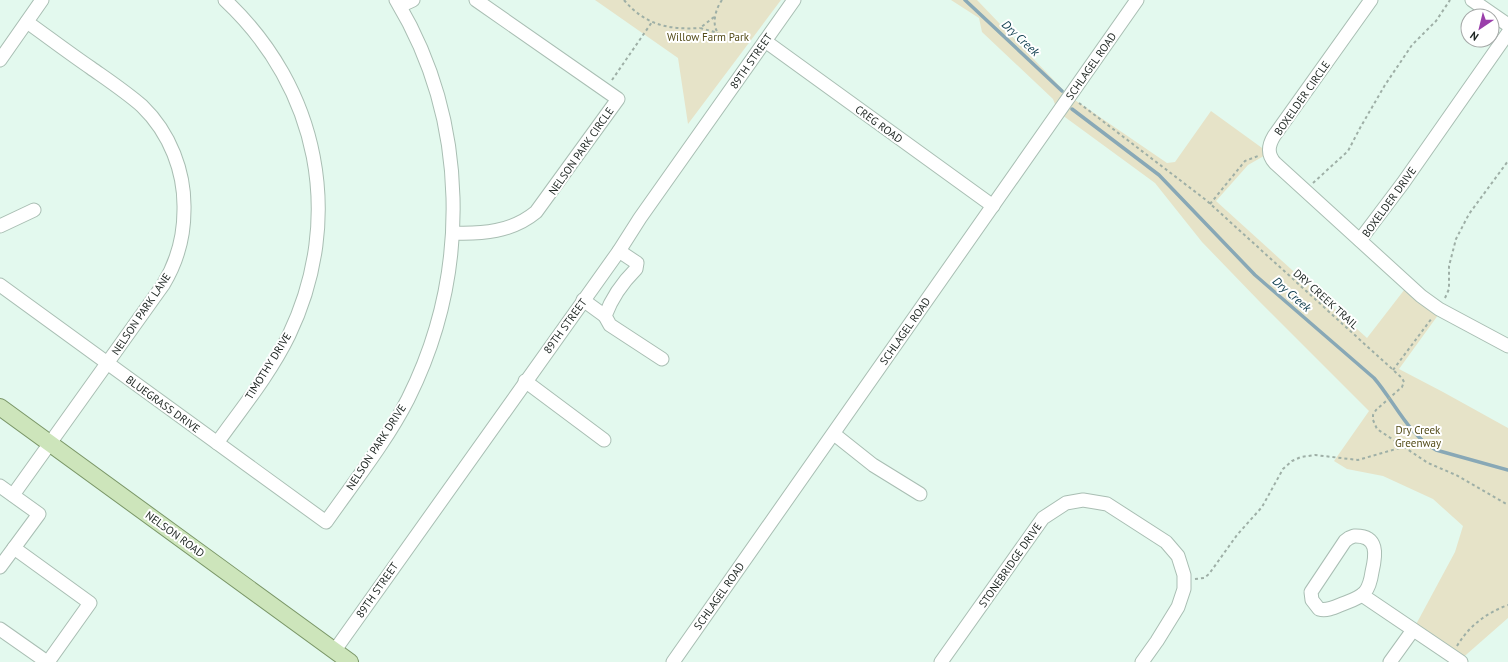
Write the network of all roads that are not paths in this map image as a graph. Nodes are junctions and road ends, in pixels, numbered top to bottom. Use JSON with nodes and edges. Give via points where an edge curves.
{"nodes":[{"id":1,"x":42,"y":0,"type":"edge"},
{"id":2,"x":225,"y":0,"type":"edge"},
{"id":3,"x":412,"y":0,"type":"edge"},
{"id":4,"x":476,"y":0,"type":"edge"},
{"id":5,"x":794,"y":0,"type":"edge"},
{"id":6,"x":1137,"y":0,"type":"edge"},
{"id":7,"x":1371,"y":0,"type":"edge"},
{"id":8,"x":1472,"y":0,"type":"edge"},
{"id":9,"x":398,"y":3,"type":"edge"},
{"id":10,"x":26,"y":22,"type":"junction"},
{"id":11,"x":1508,"y":25,"type":"edge"},
{"id":12,"x":1508,"y":33,"type":"edge"},
{"id":13,"x":763,"y":44,"type":"junction"},
{"id":14,"x":0,"y":60,"type":"edge"},
{"id":15,"x":993,"y":206,"type":"junction"},
{"id":16,"x":34,"y":210,"type":"dead end"},
{"id":17,"x":0,"y":226,"type":"edge"},
{"id":18,"x":453,"y":232,"type":"junction"},
{"id":19,"x":1360,"y":240,"type":"junction"},
{"id":20,"x":619,"y":251,"type":"junction"},
{"id":21,"x":0,"y":286,"type":"edge"},
{"id":22,"x":583,"y":300,"type":"junction"},
{"id":23,"x":605,"y":316,"type":"junction"},
{"id":24,"x":1507,"y":343,"type":"edge"},
{"id":25,"x":662,"y":359,"type":"dead end"},
{"id":26,"x":108,"y":364,"type":"junction"},
{"id":27,"x":525,"y":381,"type":"junction"},
{"id":28,"x":0,"y":407,"type":"edge"},
{"id":29,"x":834,"y":434,"type":"junction"},
{"id":30,"x":604,"y":440,"type":"dead end"},
{"id":31,"x":50,"y":443,"type":"junction"},
{"id":32,"x":217,"y":443,"type":"junction"},
{"id":33,"x":0,"y":486,"type":"edge"},
{"id":34,"x":920,"y":494,"type":"dead end"},
{"id":35,"x":13,"y":495,"type":"junction"},
{"id":36,"x":326,"y":522,"type":"joint"},
{"id":37,"x":14,"y":548,"type":"junction"},
{"id":38,"x":0,"y":567,"type":"edge"},
{"id":39,"x":1362,"y":595,"type":"junction"},
{"id":40,"x":0,"y":629,"type":"edge"},
{"id":41,"x":1413,"y":630,"type":"junction"},
{"id":42,"x":339,"y":657,"type":"edge"},
{"id":43,"x":1456,"y":659,"type":"edge"},
{"id":44,"x":48,"y":662,"type":"edge"},
{"id":45,"x":673,"y":662,"type":"edge"},
{"id":46,"x":941,"y":662,"type":"edge"},
{"id":47,"x":1142,"y":662,"type":"edge"},
{"id":48,"x":1390,"y":662,"type":"edge"}],
"edges":[{"from":1,"to":10,"type":"street"},
{"from":2,"to":32,"type":"street","name":"TIMOTHY DRIVE","via":[[250,25],[286,78],[312,146],[319,208],[312,265],[295,322],[274,362]]},
{"from":3,"to":9,"type":"street"},
{"from":4,"to":18,"type":"street","name":"NELSON PARK CIRCLE","via":[[618,99],[536,212],[526,220],[496,231],[475,234]]},
{"from":5,"to":13,"type":"street","name":"89TH STREET"},
{"from":6,"to":15,"type":"street","name":"SCHLAGEL ROAD"},
{"from":7,"to":19,"type":"street","name":"BOXELDER CIRCLE","via":[[1269,146],[1269,153],[1274,162]]},
{"from":8,"to":11,"type":"street"},
{"from":9,"to":18,"type":"street","name":"NELSON PARK DRIVE","via":[[427,63],[443,115],[453,178]]},
{"from":10,"to":14,"type":"street"},
{"from":10,"to":26,"type":"street","name":"NELSON PARK LANE","via":[[141,106],[166,137],[179,171],[184,206],[182,236],[177,258],[163,285]]},
{"from":12,"to":19,"type":"street","name":"BOXELDER DRIVE"},
{"from":13,"to":15,"type":"street","name":"CREG ROAD"},
{"from":13,"to":20,"type":"street","name":"89TH STREET"},
{"from":15,"to":29,"type":"street","name":"SCHLAGEL ROAD"},
{"from":16,"to":17,"type":"street"},
{"from":18,"to":36,"type":"street","name":"NELSON PARK DRIVE","via":[[439,319],[418,378],[396,421]]},
{"from":19,"to":24,"type":"street","name":"BOXELDER DRIVE","via":[[1438,309]]},
{"from":20,"to":22,"type":"street","name":"89TH STREET"},
{"from":20,"to":23,"type":"street","via":[[637,263],[636,269],[623,282],[610,302]]},
{"from":21,"to":26,"type":"street","name":"BLUEGRASS DRIVE"},
{"from":22,"to":23,"type":"street"},
{"from":22,"to":27,"type":"street","name":"89TH STREET"},
{"from":23,"to":25,"type":"street","via":[[610,325]]},
{"from":26,"to":31,"type":"street","name":"NELSON PARK LANE"},
{"from":26,"to":32,"type":"street","name":"BLUEGRASS DRIVE"},
{"from":27,"to":30,"type":"street"},
{"from":27,"to":42,"type":"street","name":"89TH STREET"},
{"from":28,"to":31,"type":"main road","name":"NELSON ROAD"},
{"from":29,"to":34,"type":"street","via":[[873,465]]},
{"from":29,"to":45,"type":"street","name":"SCHLAGEL ROAD"},
{"from":31,"to":35,"type":"street","name":"NELSON PARK LANE"},
{"from":31,"to":42,"type":"main road","name":"NELSON ROAD"},
{"from":32,"to":36,"type":"street","name":"BLUEGRASS DRIVE"},
{"from":33,"to":35,"type":"street"},
{"from":35,"to":37,"type":"street","via":[[39,514]]},
{"from":37,"to":38,"type":"street"},
{"from":37,"to":44,"type":"street","via":[[90,603]]},
{"from":39,"to":39,"type":"street","via":[[1325,610],[1317,608],[1311,596],[1345,541],[1354,536],[1370,540],[1375,550],[1369,585]]},
{"from":39,"to":41,"type":"street"},
{"from":40,"to":44,"type":"street"},
{"from":41,"to":43,"type":"street"},
{"from":41,"to":48,"type":"street"},
{"from":46,"to":47,"type":"street","name":"STONEBRIDGE DRIVE","via":[[1043,518],[1066,504],[1083,500],[1107,504],[1166,542],[1178,556],[1184,575],[1184,589],[1178,607]]}]}
